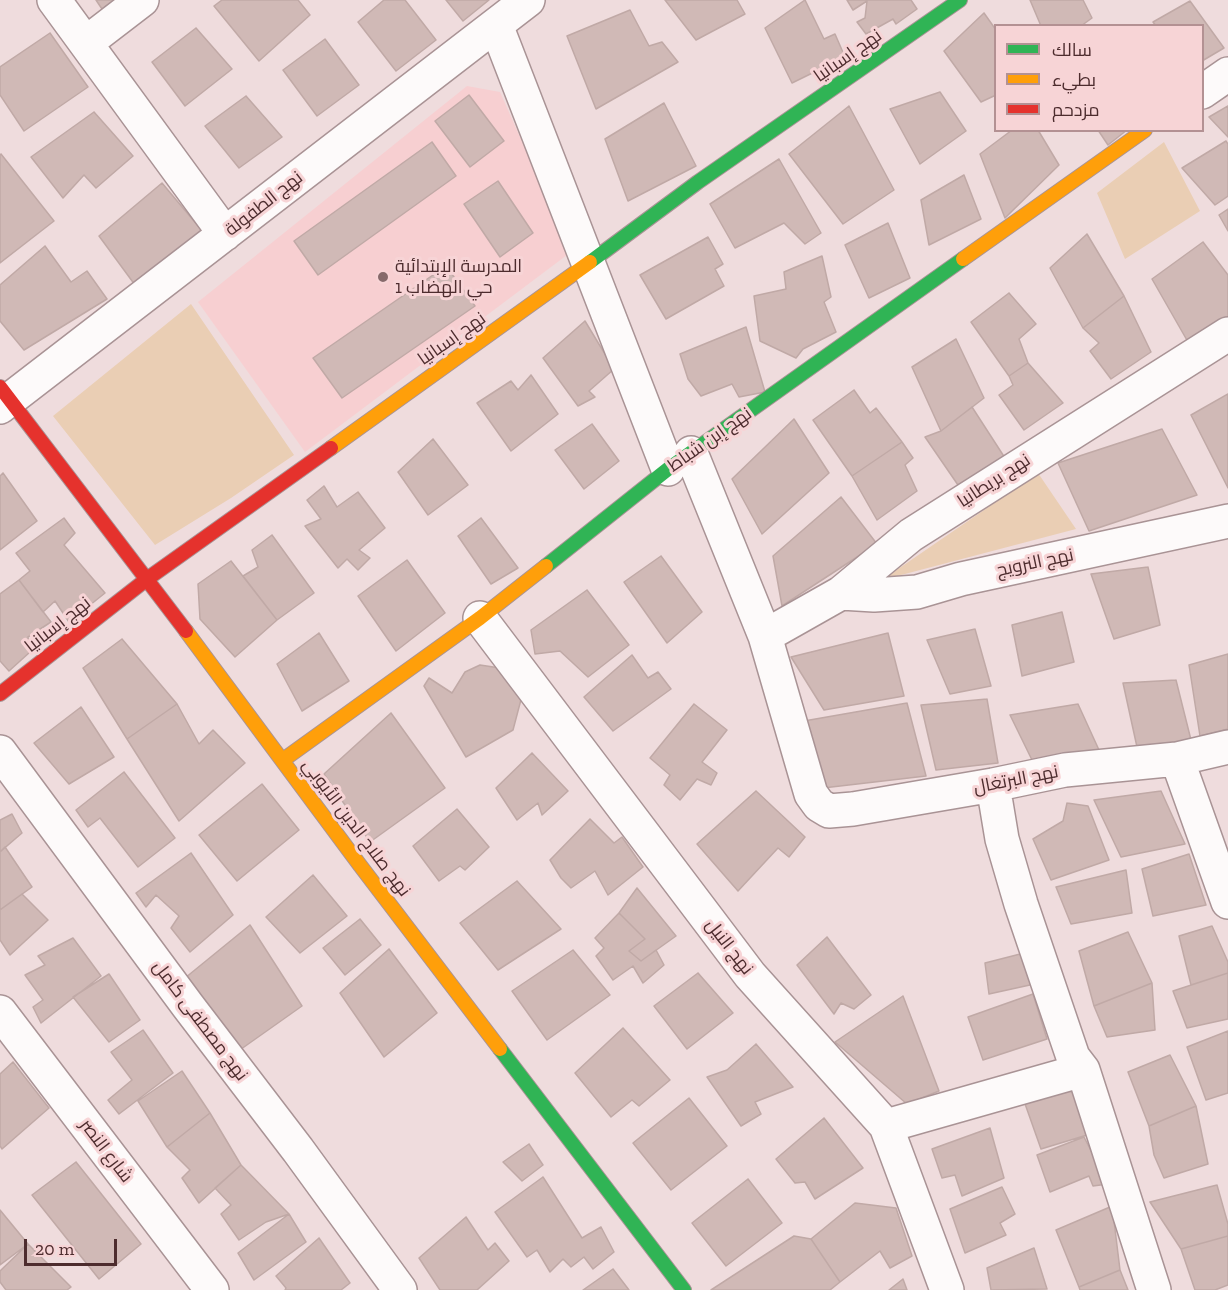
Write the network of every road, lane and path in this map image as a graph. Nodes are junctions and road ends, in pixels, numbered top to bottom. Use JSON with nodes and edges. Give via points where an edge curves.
{"nodes":[{"id":1,"x":54,"y":0,"type":"edge"},
{"id":2,"x":142,"y":0,"type":"edge"},
{"id":3,"x":528,"y":0,"type":"edge"},
{"id":4,"x":960,"y":0,"type":"edge"},
{"id":5,"x":496,"y":25,"type":"junction"},
{"id":6,"x":86,"y":43,"type":"junction"},
{"id":7,"x":1228,"y":74,"type":"edge"},
{"id":8,"x":1204,"y":91,"type":"edge"},
{"id":9,"x":1141,"y":132,"type":"edge"},
{"id":10,"x":225,"y":234,"type":"junction"},
{"id":11,"x":588,"y":264,"type":"junction"},
{"id":12,"x":1228,"y":334,"type":"edge"},
{"id":13,"x":3,"y":398,"type":"edge"},
{"id":14,"x":679,"y":461,"type":"junction"},
{"id":15,"x":1228,"y":521,"type":"edge"},
{"id":16,"x":147,"y":579,"type":"junction"},
{"id":17,"x":841,"y":593,"type":"junction"},
{"id":18,"x":480,"y":618,"type":"junction"},
{"id":19,"x":765,"y":636,"type":"junction"},
{"id":20,"x":0,"y":694,"type":"edge"},
{"id":21,"x":1228,"y":747,"type":"edge"},
{"id":22,"x":0,"y":752,"type":"edge"},
{"id":23,"x":1178,"y":759,"type":"junction"},
{"id":24,"x":283,"y":760,"type":"junction"},
{"id":25,"x":993,"y":785,"type":"junction"},
{"id":26,"x":1228,"y":902,"type":"edge"},
{"id":27,"x":0,"y":1012,"type":"edge"},
{"id":28,"x":1083,"y":1070,"type":"junction"},
{"id":29,"x":886,"y":1126,"type":"junction"},
{"id":30,"x":210,"y":1289,"type":"edge"},
{"id":31,"x":400,"y":1290,"type":"edge"},
{"id":32,"x":684,"y":1290,"type":"edge"},
{"id":33,"x":947,"y":1290,"type":"edge"},
{"id":34,"x":1154,"y":1290,"type":"edge"}],
"edges":[{"from":1,"to":6,"type":"street"},
{"from":2,"to":6,"type":"street"},
{"from":3,"to":5,"type":"street","name":"نهج الطفولة"},
{"from":4,"to":11,"type":"street","name":"نهج إسبانيا","via":[[698,182]]},
{"from":5,"to":10,"type":"street","name":"نهج الطفولة"},
{"from":5,"to":11,"type":"street"},
{"from":6,"to":10,"type":"street"},
{"from":7,"to":8,"type":"street"},
{"from":9,"to":14,"type":"street","name":"نهج إبن شباط"},
{"from":10,"to":13,"type":"street","name":"نهج الطفولة"},
{"from":11,"to":14,"type":"street"},
{"from":11,"to":16,"type":"street","name":"نهج إسبانيا"},
{"from":12,"to":17,"type":"street","name":"نهج بريطانيا","via":[[911,535]]},
{"from":13,"to":16,"type":"street","name":"نهج صلاح الدين الأيوبي"},
{"from":14,"to":18,"type":"street","name":"نهج إبن شباط"},
{"from":14,"to":19,"type":"street"},
{"from":15,"to":17,"type":"street","name":"نهج النرويج","via":[[917,592]]},
{"from":16,"to":20,"type":"street","name":"نهج إسبانيا"},
{"from":16,"to":24,"type":"street","name":"نهج صلاح الدين الأيوبي"},
{"from":17,"to":19,"type":"street","name":"نهج بريطانيا"},
{"from":18,"to":24,"type":"street","name":"نهج إبن شباط"},
{"from":18,"to":29,"type":"street","name":"نهج النيل","via":[[750,975]]},
{"from":19,"to":25,"type":"street","name":"نهج البرتغال","via":[[811,794],[819,804],[830,811]]},
{"from":21,"to":23,"type":"street","name":"نهج البرتغال"},
{"from":22,"to":31,"type":"street","name":"نهج مصطفى كامل"},
{"from":23,"to":25,"type":"street","name":"نهج البرتغال","via":[[1065,770]]},
{"from":23,"to":26,"type":"street"},
{"from":24,"to":32,"type":"street","name":"نهج صلاح الدين الأيوبي"},
{"from":25,"to":28,"type":"street","via":[[1002,839],[1021,904],[1073,1057]]},
{"from":27,"to":30,"type":"street","name":"شارع النصر"},
{"from":28,"to":29,"type":"street"},
{"from":28,"to":34,"type":"street"},
{"from":29,"to":33,"type":"street","name":"نهج النيل"}]}
